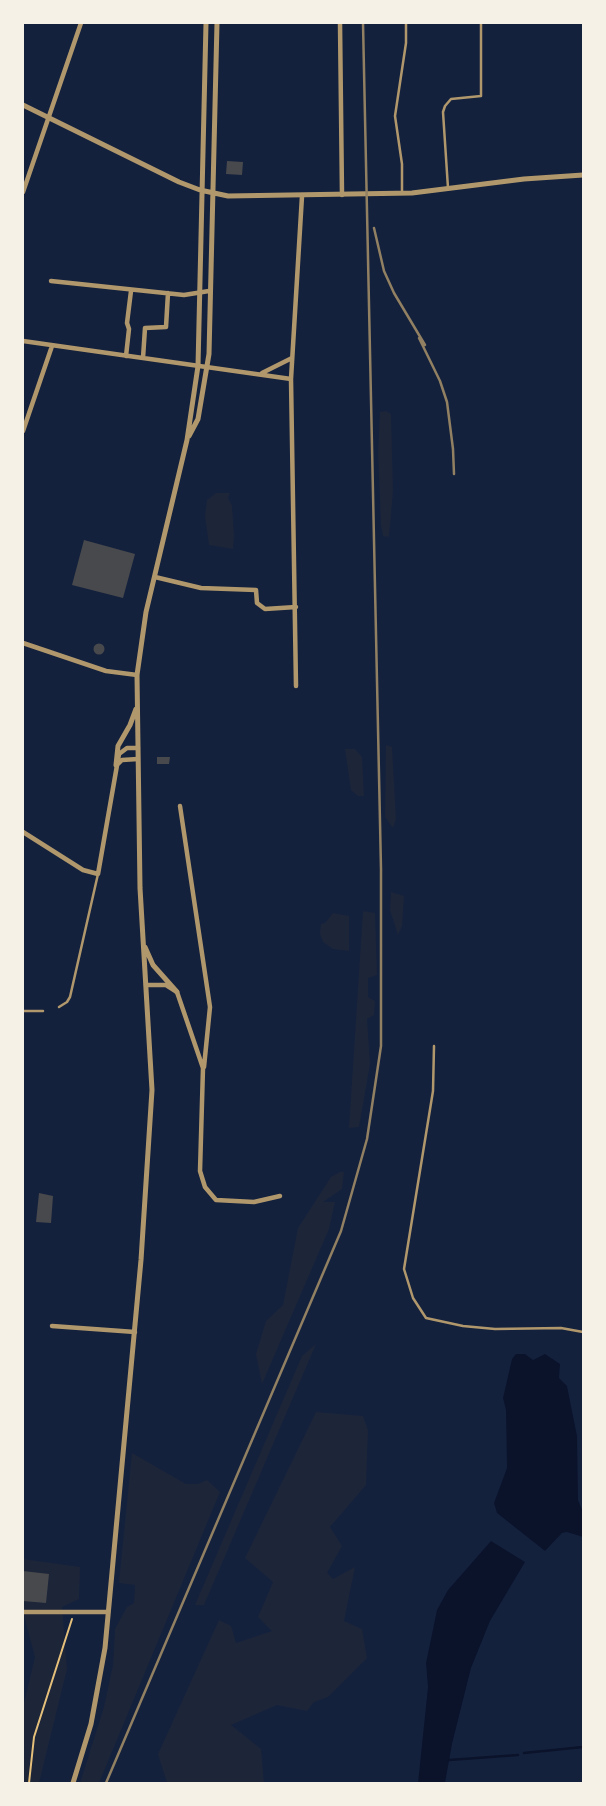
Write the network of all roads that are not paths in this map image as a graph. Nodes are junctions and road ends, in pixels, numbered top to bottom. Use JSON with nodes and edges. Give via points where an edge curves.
{"nodes":[{"id":1,"x":81,"y":23,"type":"edge"},
{"id":2,"x":206,"y":23,"type":"edge"},
{"id":3,"x":217,"y":23,"type":"edge"},
{"id":4,"x":340,"y":23,"type":"edge"},
{"id":5,"x":406,"y":23,"type":"edge"},
{"id":6,"x":481,"y":23,"type":"edge"},
{"id":7,"x":23,"y":105,"type":"edge"},
{"id":8,"x":48,"y":117,"type":"junction"},
{"id":9,"x":583,"y":175,"type":"edge"},
{"id":10,"x":448,"y":188,"type":"junction"},
{"id":11,"x":200,"y":190,"type":"junction"},
{"id":12,"x":23,"y":192,"type":"edge"},
{"id":13,"x":213,"y":193,"type":"junction"},
{"id":14,"x":402,"y":193,"type":"junction"},
{"id":15,"x":342,"y":195,"type":"junction"},
{"id":16,"x":302,"y":196,"type":"junction"},
{"id":17,"x":51,"y":281,"type":"dead end"},
{"id":18,"x":131,"y":290,"type":"junction"},
{"id":19,"x":209,"y":292,"type":"junction"},
{"id":20,"x":168,"y":293,"type":"junction"},
{"id":21,"x":199,"y":294,"type":"junction"},
{"id":22,"x":23,"y":341,"type":"edge"},
{"id":23,"x":52,"y":346,"type":"junction"},
{"id":24,"x":127,"y":356,"type":"junction"},
{"id":25,"x":143,"y":358,"type":"junction"},
{"id":26,"x":292,"y":358,"type":"junction"},
{"id":27,"x":198,"y":366,"type":"junction"},
{"id":28,"x":207,"y":367,"type":"junction"},
{"id":29,"x":262,"y":374,"type":"junction"},
{"id":30,"x":291,"y":379,"type":"junction"},
{"id":31,"x":23,"y":431,"type":"edge"},
{"id":32,"x":187,"y":440,"type":"junction"},
{"id":33,"x":155,"y":577,"type":"junction"},
{"id":34,"x":296,"y":607,"type":"junction"},
{"id":35,"x":23,"y":643,"type":"edge"},
{"id":36,"x":137,"y":675,"type":"junction"},
{"id":37,"x":296,"y":686,"type":"dead end"},
{"id":38,"x":137,"y":706,"type":"junction"},
{"id":39,"x":138,"y":748,"type":"junction"},
{"id":40,"x":138,"y":759,"type":"junction"},
{"id":41,"x":116,"y":765,"type":"junction"},
{"id":42,"x":180,"y":806,"type":"dead end"},
{"id":43,"x":23,"y":832,"type":"edge"},
{"id":44,"x":98,"y":874,"type":"junction"},
{"id":45,"x":144,"y":944,"type":"junction"},
{"id":46,"x":146,"y":985,"type":"junction"},
{"id":47,"x":177,"y":992,"type":"junction"},
{"id":48,"x":59,"y":1007,"type":"dead end"},
{"id":49,"x":23,"y":1011,"type":"edge"},
{"id":50,"x":43,"y":1011,"type":"dead end"},
{"id":51,"x":434,"y":1046,"type":"dead end"},
{"id":52,"x":203,"y":1068,"type":"junction"},
{"id":53,"x":280,"y":1196,"type":"dead end"},
{"id":54,"x":52,"y":1325,"type":"dead end"},
{"id":55,"x":135,"y":1332,"type":"junction"},
{"id":56,"x":583,"y":1332,"type":"edge"},
{"id":57,"x":23,"y":1612,"type":"edge"},
{"id":58,"x":108,"y":1612,"type":"junction"},
{"id":59,"x":73,"y":1783,"type":"edge"}],
"edges":[{"from":1,"to":8,"type":"street"},
{"from":2,"to":11,"type":"street"},
{"from":3,"to":13,"type":"street"},
{"from":4,"to":15,"type":"street"},
{"from":5,"to":14,"type":"lane","via":[[395,116]]},
{"from":6,"to":10,"type":"lane","via":[[481,96],[451,99],[444,106]]},
{"from":7,"to":8,"type":"street"},
{"from":8,"to":11,"type":"street"},
{"from":8,"to":12,"type":"street"},
{"from":9,"to":10,"type":"street"},
{"from":10,"to":14,"type":"street"},
{"from":11,"to":13,"type":"street"},
{"from":11,"to":21,"type":"street"},
{"from":13,"to":16,"type":"street"},
{"from":13,"to":19,"type":"street"},
{"from":14,"to":15,"type":"street"},
{"from":15,"to":16,"type":"street"},
{"from":16,"to":26,"type":"street"},
{"from":17,"to":18,"type":"street"},
{"from":18,"to":20,"type":"street"},
{"from":18,"to":24,"type":"street"},
{"from":19,"to":21,"type":"street"},
{"from":19,"to":28,"type":"street"},
{"from":20,"to":21,"type":"street"},
{"from":20,"to":25,"type":"street","via":[[166,327],[145,328]]},
{"from":21,"to":27,"type":"street"},
{"from":22,"to":23,"type":"street"},
{"from":23,"to":24,"type":"street"},
{"from":23,"to":31,"type":"street"},
{"from":24,"to":25,"type":"street"},
{"from":25,"to":27,"type":"street"},
{"from":26,"to":29,"type":"street"},
{"from":26,"to":30,"type":"street"},
{"from":27,"to":28,"type":"street"},
{"from":27,"to":32,"type":"street"},
{"from":28,"to":29,"type":"street"},
{"from":28,"to":32,"type":"street","via":[[198,419]]},
{"from":29,"to":30,"type":"street"},
{"from":30,"to":34,"type":"street"},
{"from":32,"to":33,"type":"street"},
{"from":33,"to":34,"type":"street","via":[[201,589],[256,590],[257,603],[265,609]]},
{"from":33,"to":36,"type":"street"},
{"from":34,"to":37,"type":"street"},
{"from":35,"to":36,"type":"street","via":[[106,671]]},
{"from":36,"to":38,"type":"street"},
{"from":38,"to":39,"type":"street"},
{"from":38,"to":41,"type":"street","via":[[118,746]]},
{"from":39,"to":40,"type":"street"},
{"from":39,"to":41,"type":"street","via":[[122,750]]},
{"from":40,"to":41,"type":"street"},
{"from":40,"to":45,"type":"street"},
{"from":41,"to":44,"type":"street"},
{"from":42,"to":52,"type":"street","via":[[210,1007]]},
{"from":43,"to":44,"type":"street","via":[[82,870]]},
{"from":44,"to":48,"type":"lane","via":[[70,997]]},
{"from":45,"to":46,"type":"street"},
{"from":45,"to":47,"type":"street","via":[[153,965]]},
{"from":46,"to":47,"type":"street","via":[[166,985]]},
{"from":46,"to":55,"type":"street","via":[[151,1114]]},
{"from":47,"to":52,"type":"street"},
{"from":49,"to":50,"type":"lane"},
{"from":51,"to":56,"type":"lane","via":[[433,1091],[404,1269],[413,1298],[426,1318],[463,1326]]},
{"from":52,"to":53,"type":"street","via":[[200,1171],[205,1187],[216,1199],[254,1202]]},
{"from":54,"to":55,"type":"street"},
{"from":55,"to":58,"type":"street"},
{"from":57,"to":58,"type":"street"},
{"from":58,"to":59,"type":"street","via":[[93,1713]]}]}
